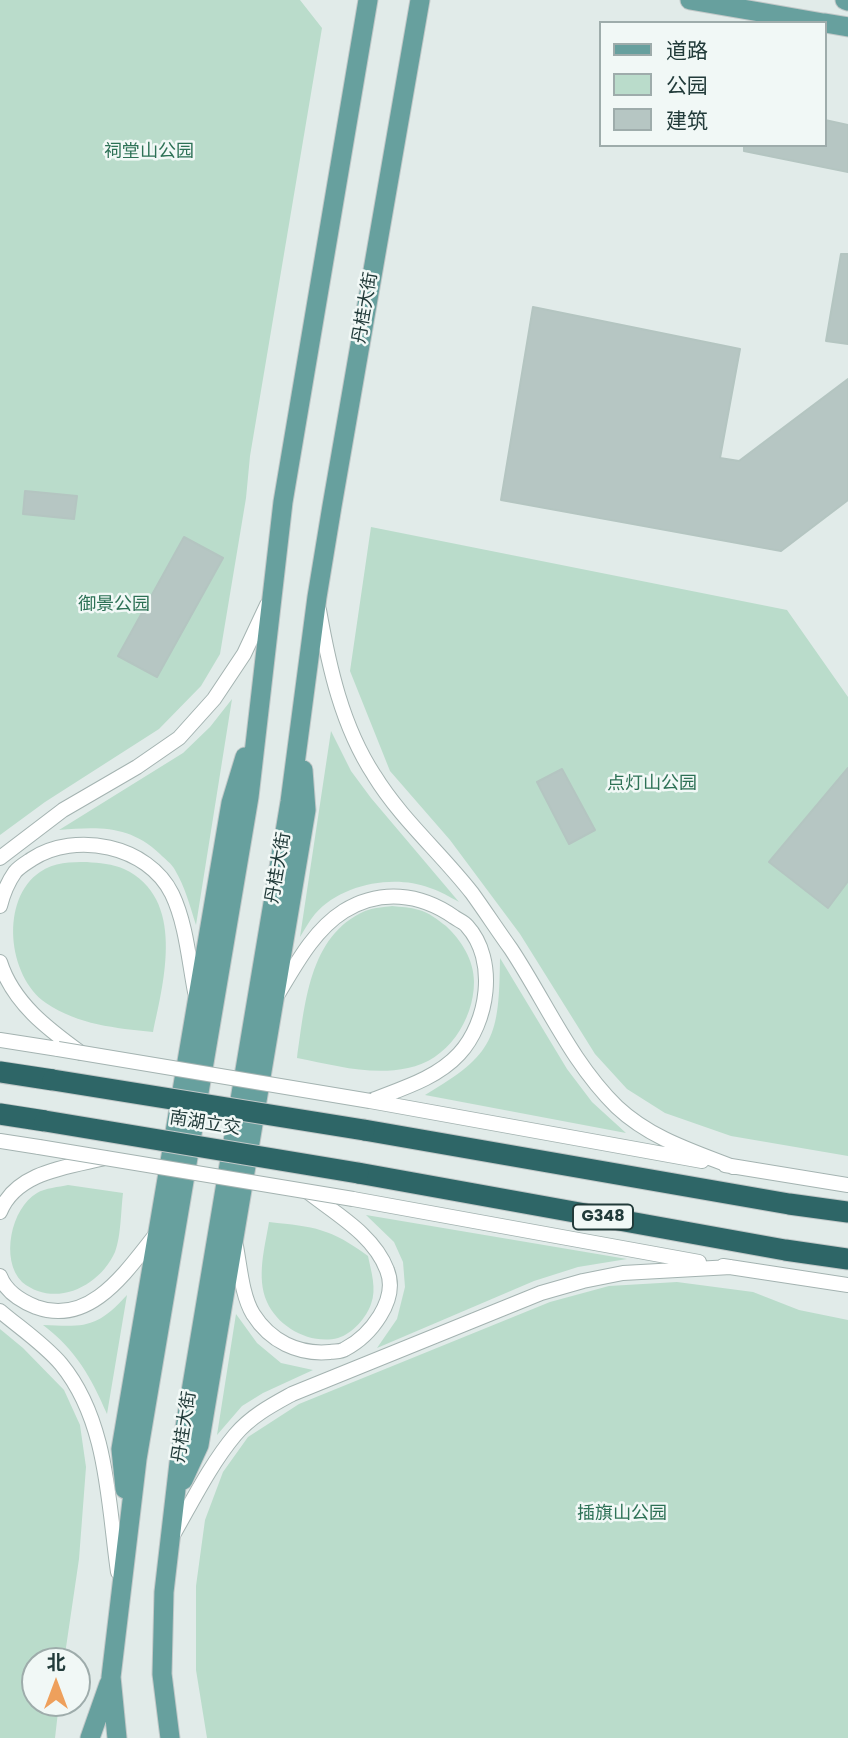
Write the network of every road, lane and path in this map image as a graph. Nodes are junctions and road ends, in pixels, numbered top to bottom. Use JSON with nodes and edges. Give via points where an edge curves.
{"nodes":[{"id":1,"x":368,"y":0,"type":"edge"},
{"id":2,"x":420,"y":0,"type":"edge"},
{"id":3,"x":690,"y":0,"type":"edge"},
{"id":4,"x":812,"y":21,"type":"edge"},
{"id":5,"x":827,"y":24,"type":"edge"},
{"id":6,"x":848,"y":27,"type":"edge"},
{"id":7,"x":271,"y":597,"type":"junction"},
{"id":8,"x":317,"y":597,"type":"junction"},
{"id":9,"x":257,"y":719,"type":"junction"},
{"id":10,"x":301,"y":720,"type":"junction"},
{"id":11,"x":0,"y":858,"type":"edge"},
{"id":12,"x":0,"y":906,"type":"edge"},
{"id":13,"x":0,"y":962,"type":"edge"},
{"id":14,"x":197,"y":1002,"type":"junction"},
{"id":15,"x":274,"y":1002,"type":"junction"},
{"id":16,"x":0,"y":1040,"type":"edge"},
{"id":17,"x":81,"y":1053,"type":"junction"},
{"id":18,"x":0,"y":1072,"type":"edge"},
{"id":19,"x":370,"y":1101,"type":"junction"},
{"id":20,"x":0,"y":1114,"type":"edge"},
{"id":21,"x":0,"y":1141,"type":"edge"},
{"id":22,"x":105,"y":1158,"type":"junction"},
{"id":23,"x":733,"y":1167,"type":"junction"},
{"id":24,"x":848,"y":1185,"type":"edge"},
{"id":25,"x":308,"y":1192,"type":"junction"},
{"id":26,"x":0,"y":1212,"type":"edge"},
{"id":27,"x":848,"y":1212,"type":"edge"},
{"id":28,"x":158,"y":1232,"type":"junction"},
{"id":29,"x":234,"y":1237,"type":"junction"},
{"id":30,"x":848,"y":1259,"type":"edge"},
{"id":31,"x":731,"y":1267,"type":"junction"},
{"id":32,"x":0,"y":1276,"type":"edge"},
{"id":33,"x":848,"y":1285,"type":"edge"},
{"id":34,"x":0,"y":1311,"type":"edge"},
{"id":35,"x":175,"y":1497,"type":"junction"},
{"id":36,"x":128,"y":1533,"type":"junction"},
{"id":37,"x":170,"y":1540,"type":"junction"},
{"id":38,"x":121,"y":1592,"type":"junction"},
{"id":39,"x":111,"y":1677,"type":"junction"},
{"id":40,"x":90,"y":1738,"type":"edge"},
{"id":41,"x":117,"y":1738,"type":"edge"},
{"id":42,"x":170,"y":1738,"type":"edge"}],
"edges":[{"from":1,"to":7,"type":"main road"},
{"from":2,"to":8,"type":"main road","name":"丹桂大街"},
{"from":3,"to":4,"type":"main road"},
{"from":5,"to":6,"type":"main road"},
{"from":7,"to":9,"type":"main road"},
{"from":7,"to":11,"type":"street","via":[[244,654],[214,699],[179,738],[63,810]]},
{"from":8,"to":10,"type":"main road","name":"丹桂大街"},
{"from":8,"to":23,"type":"street","via":[[338,696],[373,775],[471,892],[582,1068],[618,1108],[659,1138]]},
{"from":9,"to":14,"type":"main road","via":[[230,803]]},
{"from":9,"to":36,"type":"main road","via":[[249,797]]},
{"from":10,"to":15,"type":"main road","via":[[306,810]]},
{"from":10,"to":35,"type":"main road","name":"丹桂大街"},
{"from":12,"to":14,"type":"street","via":[[16,870],[42,853],[76,845],[128,853],[153,869],[172,893]]},
{"from":13,"to":17,"type":"street","via":[[20,1002]]},
{"from":14,"to":28,"type":"main road"},
{"from":15,"to":19,"type":"street","via":[[321,929],[370,899],[407,896],[438,905],[467,926],[481,950],[485,972],[477,1030],[458,1055],[432,1075]]},
{"from":15,"to":29,"type":"main road"},
{"from":16,"to":17,"type":"street","bridge":true},
{"from":17,"to":19,"type":"street","bridge":true},
{"from":18,"to":27,"type":"highway","name":"南湖立交","bridge":true},
{"from":19,"to":23,"type":"street"},
{"from":20,"to":30,"type":"highway","name":"南湖立交","number":"G348","bridge":true},
{"from":21,"to":22,"type":"street","bridge":true},
{"from":22,"to":25,"type":"street","bridge":true},
{"from":22,"to":26,"type":"street","via":[[23,1183],[5,1199]]},
{"from":23,"to":24,"type":"street"},
{"from":25,"to":29,"type":"street","via":[[354,1227],[377,1250],[389,1273],[389,1296],[380,1317],[344,1351],[293,1349],[269,1334],[252,1312]]},
{"from":25,"to":31,"type":"street","bridge":true},
{"from":28,"to":32,"type":"street","via":[[117,1282],[79,1310],[46,1311],[23,1302]]},
{"from":28,"to":36,"type":"main road","via":[[121,1448]]},
{"from":29,"to":35,"type":"main road","via":[[199,1446]]},
{"from":31,"to":33,"type":"street"},
{"from":31,"to":37,"type":"street","via":[[623,1273],[541,1293],[292,1394],[261,1411],[236,1433]]},
{"from":34,"to":38,"type":"street","via":[[60,1363],[82,1397],[102,1458]]},
{"from":35,"to":37,"type":"main road","name":"丹桂大街"},
{"from":36,"to":38,"type":"main road"},
{"from":37,"to":42,"type":"main road","name":"丹桂大街","via":[[162,1674]]},
{"from":38,"to":39,"type":"main road"},
{"from":39,"to":40,"type":"main road"},
{"from":39,"to":41,"type":"main road"}]}
